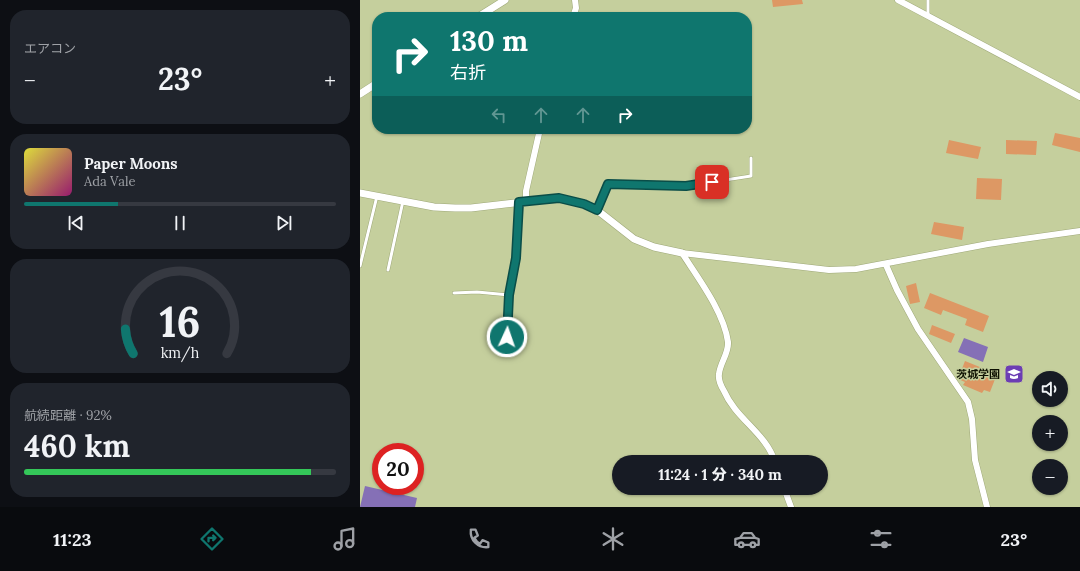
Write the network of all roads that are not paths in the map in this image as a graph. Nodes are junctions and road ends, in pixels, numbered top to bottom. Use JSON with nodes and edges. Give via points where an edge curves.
{"nodes":[{"id":1,"x":505,"y":0,"type":"edge"},
{"id":2,"x":575,"y":0,"type":"edge"},
{"id":3,"x":898,"y":0,"type":"edge"},
{"id":4,"x":928,"y":0,"type":"edge"},
{"id":5,"x":491,"y":12,"type":"edge"},
{"id":6,"x":575,"y":12,"type":"edge"},
{"id":7,"x":928,"y":16,"type":"junction"},
{"id":8,"x":372,"y":86,"type":"edge"},
{"id":9,"x":360,"y":94,"type":"edge"},
{"id":10,"x":1080,"y":97,"type":"edge"},
{"id":11,"x":539,"y":134,"type":"edge"},
{"id":12,"x":751,"y":158,"type":"dead end"},
{"id":13,"x":360,"y":193,"type":"edge"},
{"id":14,"x":377,"y":196,"type":"junction"},
{"id":15,"x":403,"y":201,"type":"junction"},
{"id":16,"x":523,"y":202,"type":"junction"},
{"id":17,"x":597,"y":210,"type":"junction"},
{"id":18,"x":1080,"y":231,"type":"edge"},
{"id":19,"x":682,"y":253,"type":"junction"},
{"id":20,"x":886,"y":265,"type":"junction"},
{"id":21,"x":360,"y":266,"type":"edge"},
{"id":22,"x":388,"y":270,"type":"dead end"},
{"id":23,"x":454,"y":294,"type":"dead end"},
{"id":24,"x":509,"y":295,"type":"junction"},
{"id":25,"x":506,"y":351,"type":"dead end"},
{"id":26,"x":773,"y":455,"type":"edge"},
{"id":27,"x":787,"y":495,"type":"edge"},
{"id":28,"x":791,"y":507,"type":"edge"},
{"id":29,"x":987,"y":507,"type":"edge"}],
"edges":[{"from":1,"to":5,"type":"street"},
{"from":2,"to":6,"type":"street"},
{"from":3,"to":7,"type":"street"},
{"from":4,"to":7,"type":"lane"},
{"from":7,"to":10,"type":"street"},
{"from":8,"to":9,"type":"street"},
{"from":11,"to":16,"type":"street"},
{"from":12,"to":17,"type":"lane","via":[[751,176],[686,186],[608,184]]},
{"from":13,"to":14,"type":"street"},
{"from":14,"to":15,"type":"street"},
{"from":14,"to":21,"type":"lane"},
{"from":15,"to":16,"type":"street","via":[[455,208]]},
{"from":15,"to":22,"type":"lane"},
{"from":16,"to":17,"type":"street","via":[[559,198]]},
{"from":16,"to":24,"type":"lane"},
{"from":17,"to":19,"type":"street","via":[[634,239],[654,247]]},
{"from":18,"to":20,"type":"street","via":[[988,244]]},
{"from":19,"to":20,"type":"street","via":[[828,270]]},
{"from":19,"to":26,"type":"street","via":[[721,317],[728,342],[719,374],[724,393],[736,412]]},
{"from":20,"to":29,"type":"street","via":[[918,329],[968,402],[975,460]]},
{"from":23,"to":24,"type":"lane","via":[[477,292]]},
{"from":24,"to":25,"type":"lane"},
{"from":27,"to":28,"type":"street"}]}
